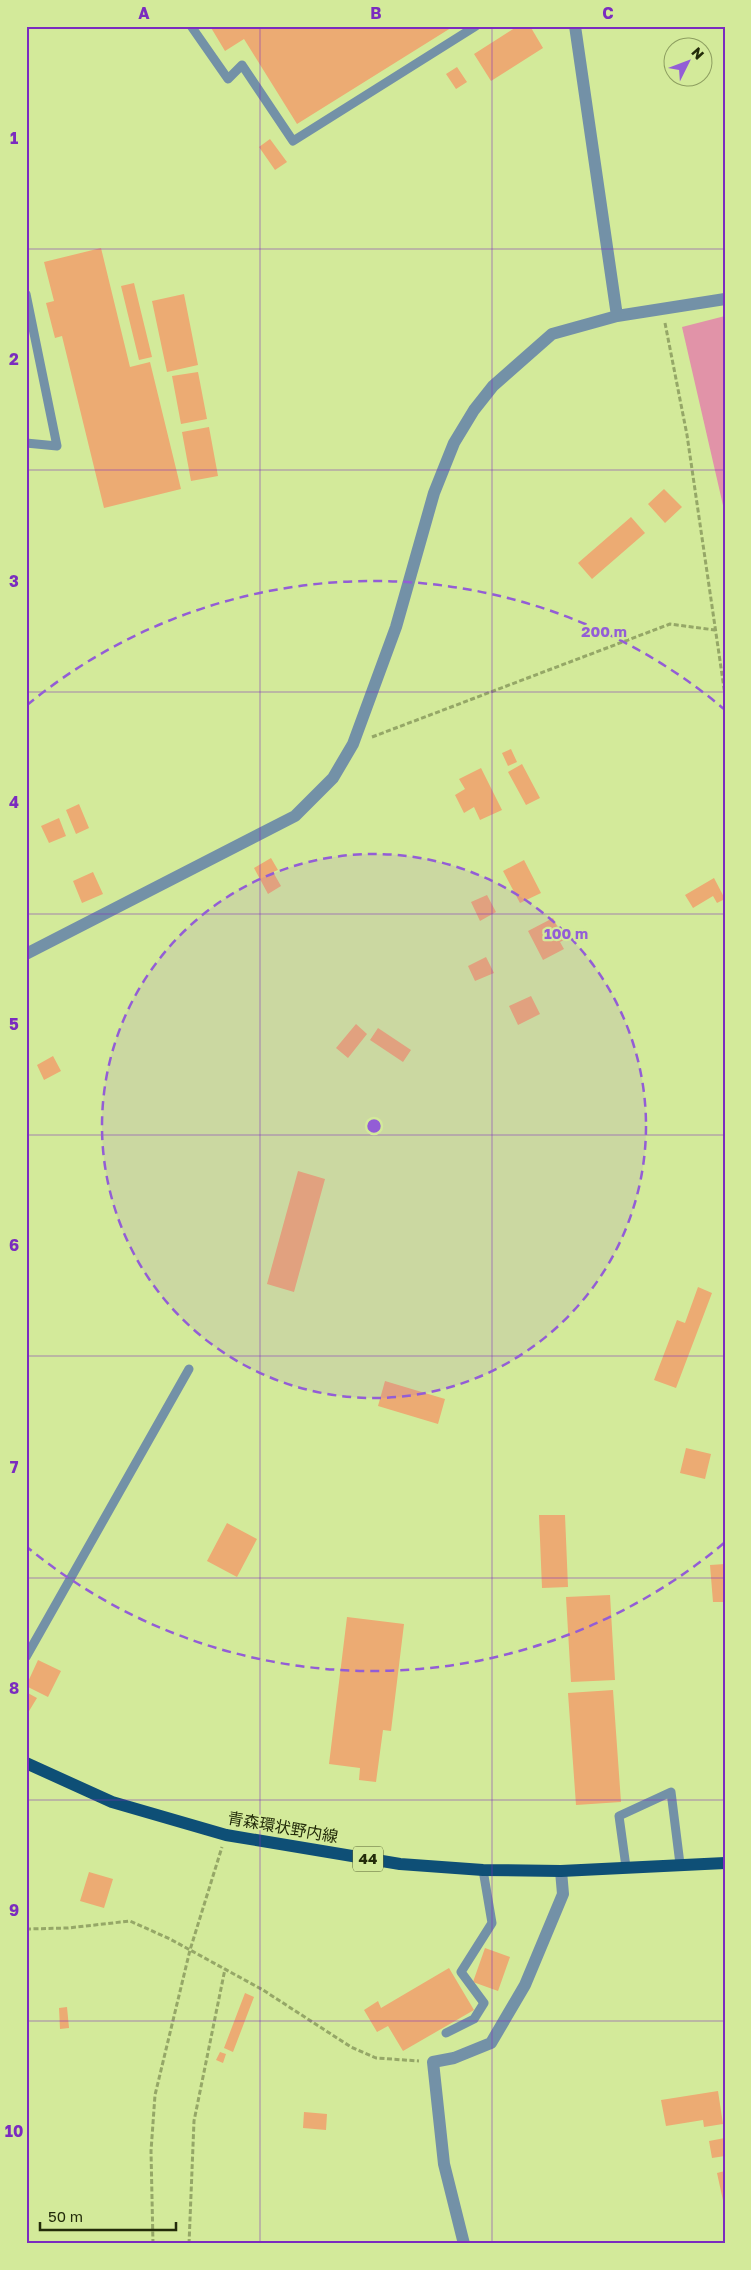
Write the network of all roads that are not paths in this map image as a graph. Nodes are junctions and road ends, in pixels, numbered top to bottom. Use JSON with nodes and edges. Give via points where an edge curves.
{"nodes":[{"id":1,"x":191,"y":26,"type":"edge"},
{"id":2,"x":476,"y":26,"type":"edge"},
{"id":3,"x":575,"y":26,"type":"edge"},
{"id":4,"x":26,"y":294,"type":"edge"},
{"id":5,"x":725,"y":299,"type":"edge"},
{"id":6,"x":616,"y":316,"type":"junction"},
{"id":7,"x":26,"y":442,"type":"edge"},
{"id":8,"x":26,"y":954,"type":"edge"},
{"id":9,"x":189,"y":1369,"type":"dead end"},
{"id":10,"x":26,"y":1657,"type":"edge"},
{"id":11,"x":26,"y":1763,"type":"edge"},
{"id":12,"x":725,"y":1863,"type":"edge"},
{"id":13,"x":680,"y":1864,"type":"junction"},
{"id":14,"x":626,"y":1867,"type":"junction"},
{"id":15,"x":483,"y":1870,"type":"junction"},
{"id":16,"x":561,"y":1871,"type":"junction"},
{"id":17,"x":446,"y":2033,"type":"dead end"},
{"id":18,"x":464,"y":2244,"type":"edge"}],
"edges":[{"from":1,"to":2,"type":"lane","via":[[228,79],[242,65],[293,141]]},
{"from":3,"to":6,"type":"street"},
{"from":4,"to":7,"type":"lane","via":[[57,446]]},
{"from":5,"to":6,"type":"street"},
{"from":6,"to":8,"type":"street","via":[[552,334],[493,386],[474,410],[454,443],[434,493],[396,627],[353,744],[333,778],[295,816]]},
{"from":9,"to":10,"type":"lane"},
{"from":11,"to":15,"type":"main road","name":"青森環状野内線","number":"44","via":[[112,1802],[226,1835],[400,1864]]},
{"from":12,"to":13,"type":"main road","name":"青森環状野内線","number":"44"},
{"from":13,"to":14,"type":"main road","name":"青森環状野内線","number":"44"},
{"from":13,"to":14,"type":"lane","via":[[671,1792],[619,1816]]},
{"from":14,"to":16,"type":"main road","name":"青森環状野内線","number":"44"},
{"from":15,"to":16,"type":"main road","name":"青森環状野内線","number":"44"},
{"from":15,"to":17,"type":"lane","via":[[492,1923],[461,1972],[484,2003],[474,2019]]},
{"from":16,"to":18,"type":"street","via":[[563,1894],[525,1985],[491,2043],[454,2058],[434,2062],[444,2164]]}]}
